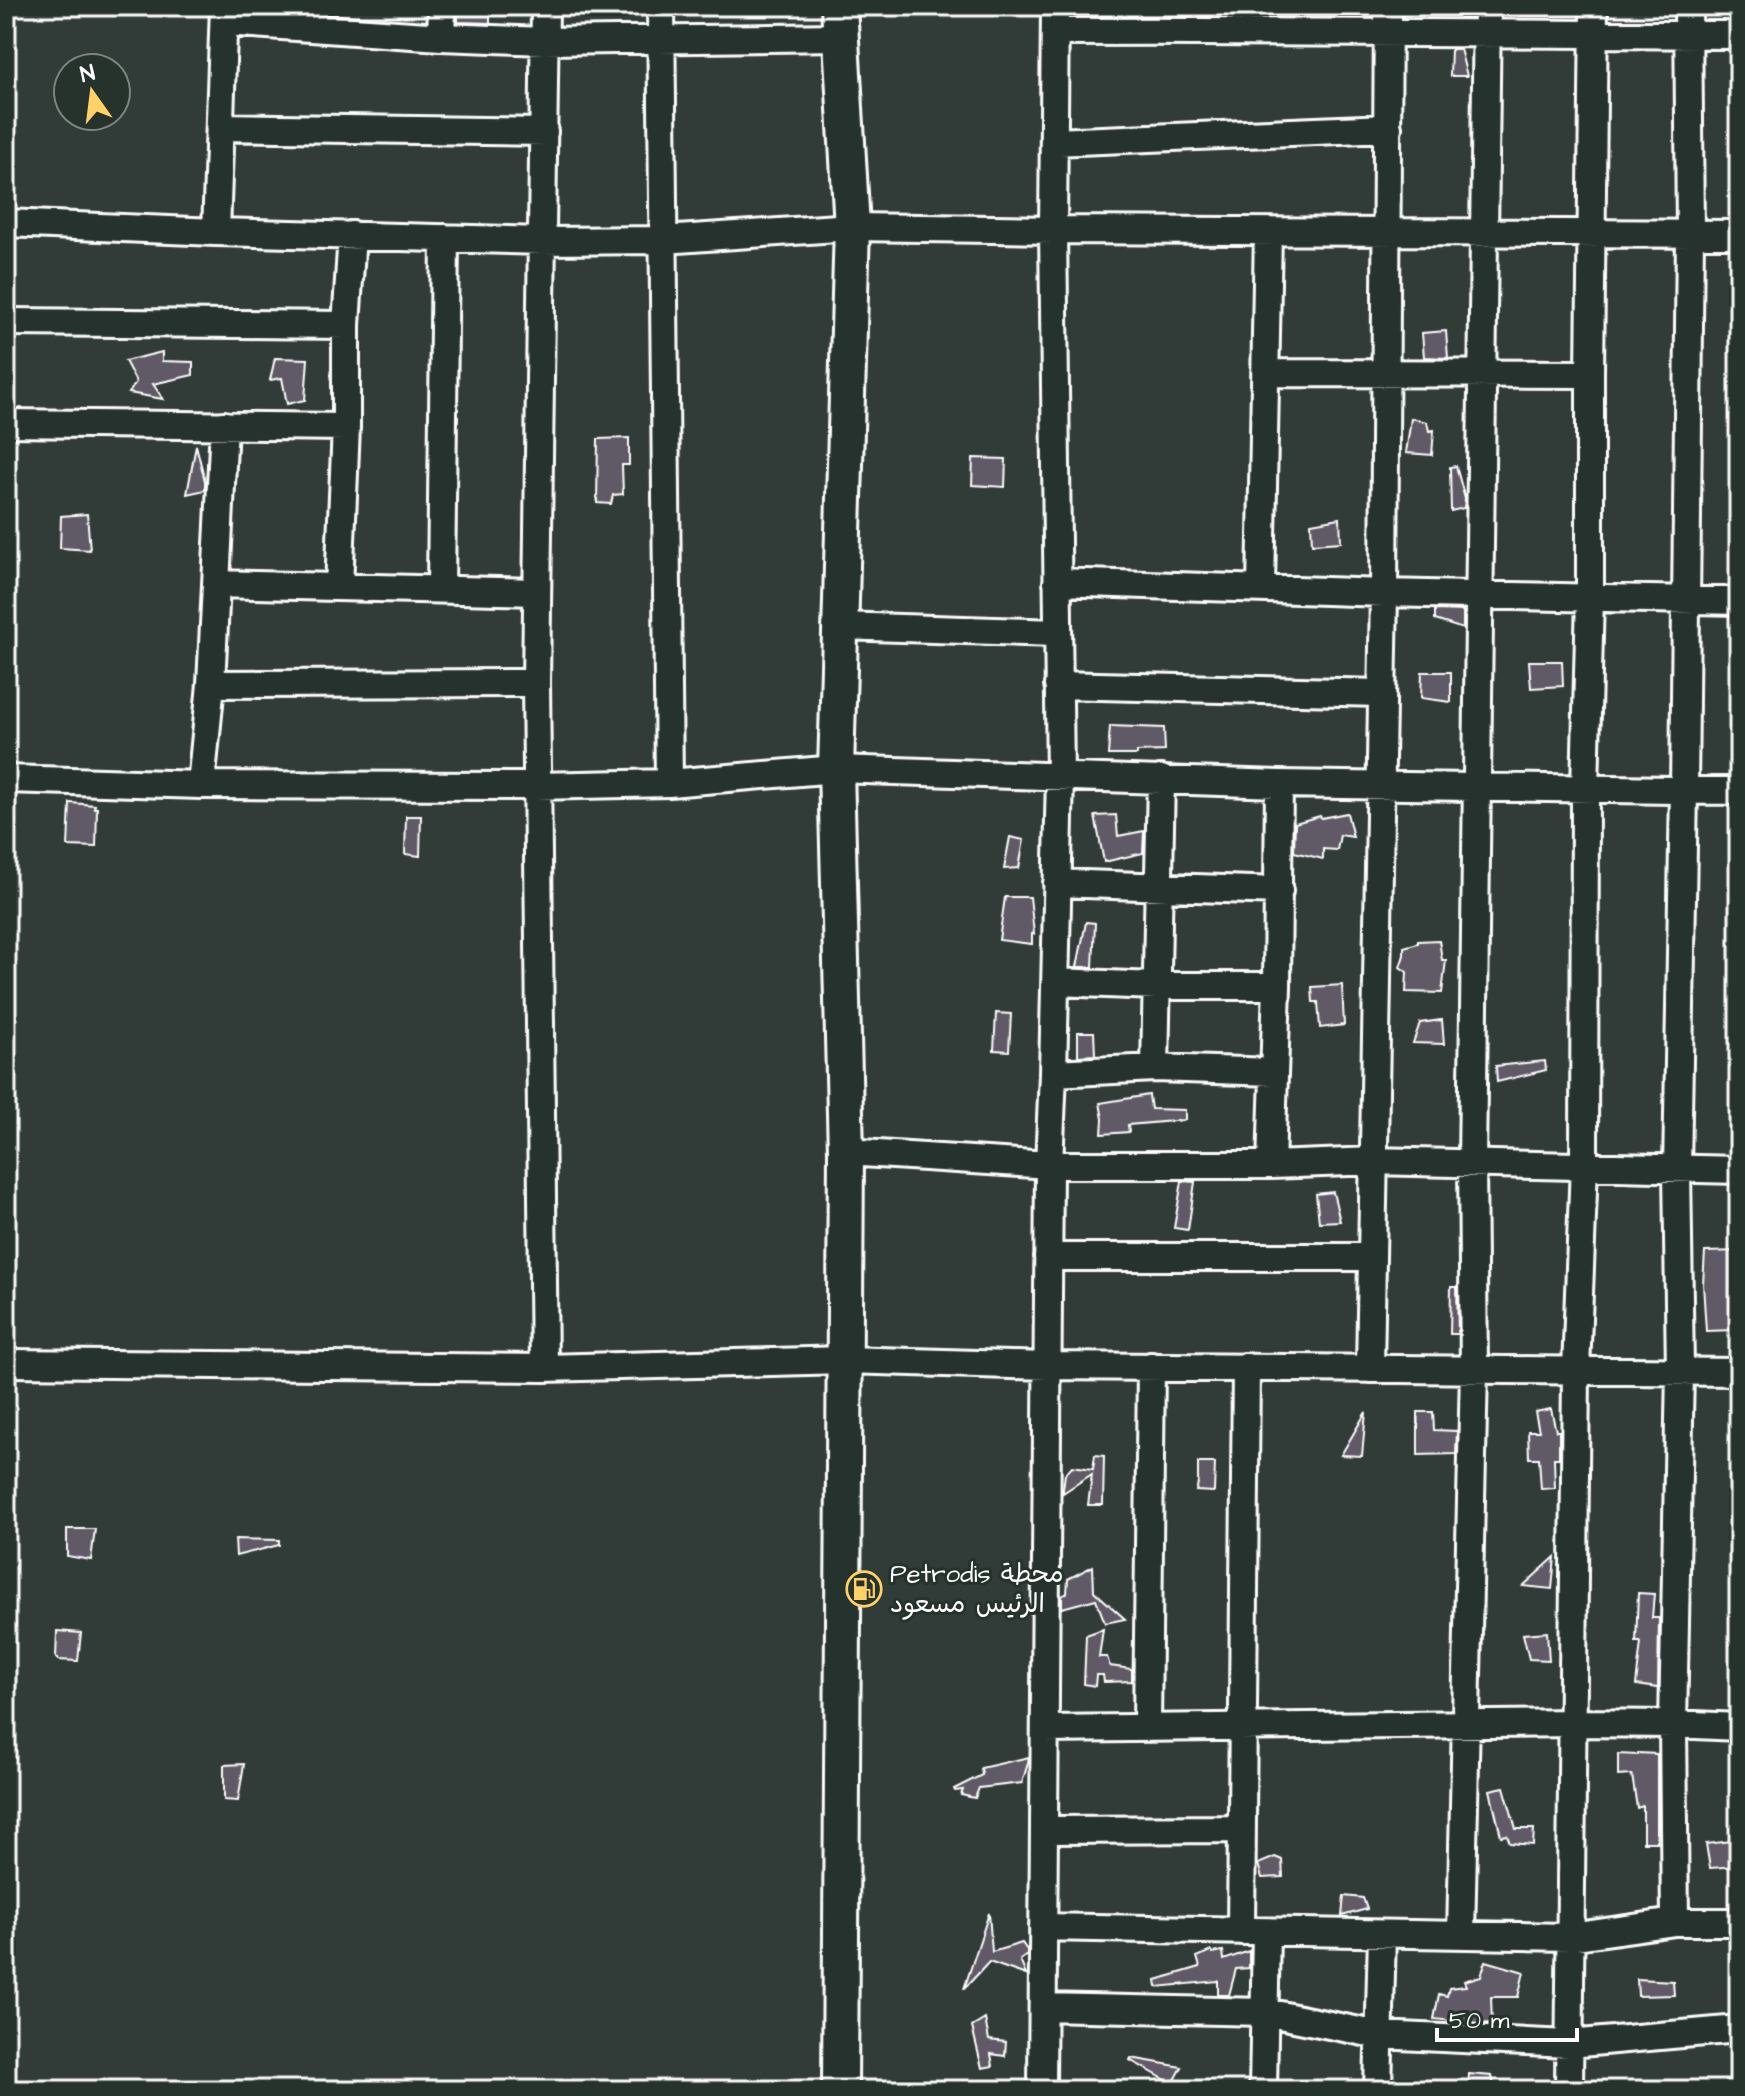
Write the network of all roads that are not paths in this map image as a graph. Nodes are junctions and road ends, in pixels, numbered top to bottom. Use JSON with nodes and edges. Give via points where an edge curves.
{"nodes":[{"id":1,"x":442,"y":6,"type":"edge"},
{"id":2,"x":545,"y":6,"type":"edge"},
{"id":3,"x":661,"y":6,"type":"edge"},
{"id":4,"x":1055,"y":6,"type":"edge"},
{"id":5,"x":1487,"y":6,"type":"edge"},
{"id":6,"x":1594,"y":6,"type":"edge"},
{"id":7,"x":1688,"y":6,"type":"edge"},
{"id":8,"x":224,"y":14,"type":"edge"},
{"id":9,"x":340,"y":18,"type":"edge"},
{"id":10,"x":1182,"y":19,"type":"edge"},
{"id":11,"x":1284,"y":19,"type":"edge"},
{"id":12,"x":1388,"y":19,"type":"edge"},
{"id":13,"x":839,"y":22,"type":"edge"},
{"id":14,"x":1055,"y":32,"type":"junction"},
{"id":15,"x":1486,"y":34,"type":"junction"},
{"id":16,"x":1688,"y":35,"type":"junction"},
{"id":17,"x":1739,"y":35,"type":"edge"},
{"id":18,"x":1594,"y":36,"type":"junction"},
{"id":19,"x":441,"y":37,"type":"junction"},
{"id":20,"x":544,"y":41,"type":"junction"},
{"id":21,"x":662,"y":41,"type":"junction"},
{"id":22,"x":220,"y":127,"type":"junction"},
{"id":23,"x":1388,"y":128,"type":"junction"},
{"id":24,"x":544,"y":132,"type":"junction"},
{"id":25,"x":1054,"y":142,"type":"junction"},
{"id":26,"x":6,"y":223,"type":"edge"},
{"id":27,"x":852,"y":227,"type":"junction"},
{"id":28,"x":1053,"y":230,"type":"junction"},
{"id":29,"x":216,"y":232,"type":"junction"},
{"id":30,"x":1268,"y":232,"type":"junction"},
{"id":31,"x":1388,"y":232,"type":"junction"},
{"id":32,"x":1483,"y":233,"type":"junction"},
{"id":33,"x":1592,"y":233,"type":"junction"},
{"id":34,"x":1690,"y":234,"type":"junction"},
{"id":35,"x":1739,"y":234,"type":"edge"},
{"id":36,"x":352,"y":235,"type":"junction"},
{"id":37,"x":445,"y":238,"type":"junction"},
{"id":38,"x":663,"y":240,"type":"junction"},
{"id":39,"x":542,"y":241,"type":"junction"},
{"id":40,"x":6,"y":322,"type":"edge"},
{"id":41,"x":346,"y":325,"type":"junction"},
{"id":42,"x":1266,"y":373,"type":"junction"},
{"id":43,"x":1483,"y":373,"type":"junction"},
{"id":44,"x":1386,"y":374,"type":"junction"},
{"id":45,"x":1590,"y":374,"type":"junction"},
{"id":46,"x":6,"y":423,"type":"edge"},
{"id":47,"x":224,"y":425,"type":"junction"},
{"id":48,"x":346,"y":427,"type":"junction"},
{"id":49,"x":1057,"y":582,"type":"junction"},
{"id":50,"x":216,"y":584,"type":"junction"},
{"id":51,"x":339,"y":587,"type":"junction"},
{"id":52,"x":1261,"y":588,"type":"junction"},
{"id":53,"x":441,"y":589,"type":"junction"},
{"id":54,"x":537,"y":592,"type":"junction"},
{"id":55,"x":1384,"y":593,"type":"junction"},
{"id":56,"x":1479,"y":596,"type":"junction"},
{"id":57,"x":1590,"y":597,"type":"junction"},
{"id":58,"x":1686,"y":600,"type":"junction"},
{"id":59,"x":1739,"y":601,"type":"edge"},
{"id":60,"x":839,"y":626,"type":"junction"},
{"id":61,"x":1058,"y":633,"type":"junction"},
{"id":62,"x":536,"y":683,"type":"junction"},
{"id":63,"x":211,"y":684,"type":"junction"},
{"id":64,"x":1058,"y":685,"type":"junction"},
{"id":65,"x":1381,"y":693,"type":"junction"},
{"id":66,"x":836,"y":769,"type":"junction"},
{"id":67,"x":1060,"y":776,"type":"junction"},
{"id":68,"x":6,"y":779,"type":"edge"},
{"id":69,"x":1161,"y":779,"type":"junction"},
{"id":70,"x":669,"y":783,"type":"junction"},
{"id":71,"x":1279,"y":784,"type":"junction"},
{"id":72,"x":1379,"y":784,"type":"junction"},
{"id":73,"x":201,"y":785,"type":"junction"},
{"id":74,"x":536,"y":786,"type":"junction"},
{"id":75,"x":1478,"y":788,"type":"junction"},
{"id":76,"x":1585,"y":789,"type":"junction"},
{"id":77,"x":1684,"y":791,"type":"junction"},
{"id":78,"x":1739,"y":791,"type":"edge"},
{"id":79,"x":1057,"y":883,"type":"junction"},
{"id":80,"x":1159,"y":886,"type":"junction"},
{"id":81,"x":1279,"y":891,"type":"junction"},
{"id":82,"x":1056,"y":982,"type":"junction"},
{"id":83,"x":1156,"y":986,"type":"junction"},
{"id":84,"x":1277,"y":986,"type":"junction"},
{"id":85,"x":1155,"y":1068,"type":"junction"},
{"id":86,"x":1274,"y":1072,"type":"junction"},
{"id":87,"x":1053,"y":1073,"type":"junction"},
{"id":88,"x":846,"y":1152,"type":"junction"},
{"id":89,"x":1374,"y":1161,"type":"junction"},
{"id":90,"x":1472,"y":1163,"type":"junction"},
{"id":91,"x":1049,"y":1165,"type":"junction"},
{"id":92,"x":1271,"y":1165,"type":"junction"},
{"id":93,"x":1584,"y":1165,"type":"junction"},
{"id":94,"x":1677,"y":1169,"type":"junction"},
{"id":95,"x":1739,"y":1170,"type":"edge"},
{"id":96,"x":1048,"y":1257,"type":"junction"},
{"id":97,"x":1371,"y":1257,"type":"junction"},
{"id":98,"x":845,"y":1360,"type":"junction"},
{"id":99,"x":6,"y":1363,"type":"edge"},
{"id":100,"x":1047,"y":1366,"type":"junction"},
{"id":101,"x":1151,"y":1366,"type":"junction"},
{"id":102,"x":1246,"y":1367,"type":"junction"},
{"id":103,"x":544,"y":1368,"type":"junction"},
{"id":104,"x":1370,"y":1369,"type":"junction"},
{"id":105,"x":1474,"y":1370,"type":"junction"},
{"id":106,"x":1576,"y":1370,"type":"junction"},
{"id":107,"x":1680,"y":1370,"type":"junction"},
{"id":108,"x":1739,"y":1372,"type":"edge"},
{"id":109,"x":1573,"y":1723,"type":"junction"},
{"id":110,"x":1466,"y":1724,"type":"junction"},
{"id":111,"x":1673,"y":1724,"type":"junction"},
{"id":112,"x":1243,"y":1727,"type":"junction"},
{"id":113,"x":1739,"y":1727,"type":"edge"},
{"id":114,"x":1147,"y":1728,"type":"junction"},
{"id":115,"x":1045,"y":1729,"type":"junction"},
{"id":116,"x":1242,"y":1829,"type":"junction"},
{"id":117,"x":1044,"y":1830,"type":"junction"},
{"id":118,"x":1675,"y":1922,"type":"junction"},
{"id":119,"x":1739,"y":1922,"type":"edge"},
{"id":120,"x":1043,"y":1927,"type":"junction"},
{"id":121,"x":1254,"y":1931,"type":"junction"},
{"id":122,"x":1382,"y":1934,"type":"junction"},
{"id":123,"x":1461,"y":1935,"type":"junction"},
{"id":124,"x":1570,"y":1937,"type":"junction"},
{"id":125,"x":1043,"y":2007,"type":"junction"},
{"id":126,"x":1265,"y":2012,"type":"junction"},
{"id":127,"x":1739,"y":2029,"type":"edge"},
{"id":128,"x":1379,"y":2035,"type":"junction"},
{"id":129,"x":1569,"y":2044,"type":"junction"},
{"id":130,"x":840,"y":2090,"type":"edge"},
{"id":131,"x":1042,"y":2090,"type":"edge"},
{"id":132,"x":1263,"y":2090,"type":"edge"},
{"id":133,"x":1378,"y":2090,"type":"edge"},
{"id":134,"x":1569,"y":2090,"type":"edge"}],
"edges":[{"from":1,"to":19,"type":"street"},
{"from":2,"to":20,"type":"street"},
{"from":3,"to":21,"type":"street"},
{"from":4,"to":14,"type":"street"},
{"from":5,"to":15,"type":"street"},
{"from":6,"to":18,"type":"street"},
{"from":7,"to":16,"type":"street"},
{"from":8,"to":9,"type":"street"},
{"from":8,"to":22,"type":"street"},
{"from":9,"to":19,"type":"street"},
{"from":10,"to":11,"type":"street"},
{"from":10,"to":14,"type":"street"},
{"from":11,"to":12,"type":"street"},
{"from":12,"to":15,"type":"street"},
{"from":12,"to":23,"type":"street"},
{"from":13,"to":21,"type":"street"},
{"from":13,"to":27,"type":"main road"},
{"from":14,"to":25,"type":"street"},
{"from":15,"to":18,"type":"street"},
{"from":15,"to":32,"type":"street"},
{"from":16,"to":17,"type":"street"},
{"from":16,"to":18,"type":"street"},
{"from":16,"to":34,"type":"street"},
{"from":18,"to":33,"type":"street"},
{"from":19,"to":20,"type":"street"},
{"from":20,"to":21,"type":"street"},
{"from":20,"to":24,"type":"street"},
{"from":21,"to":38,"type":"street"},
{"from":22,"to":24,"type":"street"},
{"from":22,"to":29,"type":"street"},
{"from":23,"to":25,"type":"street"},
{"from":23,"to":31,"type":"street"},
{"from":24,"to":39,"type":"street"},
{"from":25,"to":28,"type":"street"},
{"from":26,"to":29,"type":"street"},
{"from":27,"to":28,"type":"street"},
{"from":27,"to":38,"type":"street"},
{"from":27,"to":60,"type":"main road"},
{"from":28,"to":30,"type":"street"},
{"from":28,"to":49,"type":"street"},
{"from":29,"to":36,"type":"street"},
{"from":30,"to":31,"type":"street"},
{"from":30,"to":42,"type":"street"},
{"from":31,"to":32,"type":"street"},
{"from":31,"to":44,"type":"street"},
{"from":32,"to":33,"type":"street"},
{"from":32,"to":43,"type":"street"},
{"from":33,"to":34,"type":"street"},
{"from":33,"to":45,"type":"street"},
{"from":34,"to":35,"type":"street"},
{"from":34,"to":58,"type":"street"},
{"from":36,"to":37,"type":"street"},
{"from":36,"to":41,"type":"street"},
{"from":37,"to":39,"type":"street"},
{"from":37,"to":53,"type":"street"},
{"from":38,"to":39,"type":"street"},
{"from":38,"to":70,"type":"street"},
{"from":39,"to":54,"type":"street"},
{"from":40,"to":41,"type":"street"},
{"from":41,"to":48,"type":"street"},
{"from":42,"to":44,"type":"street"},
{"from":42,"to":52,"type":"street"},
{"from":43,"to":44,"type":"street"},
{"from":43,"to":45,"type":"street"},
{"from":43,"to":56,"type":"street"},
{"from":44,"to":55,"type":"street"},
{"from":45,"to":57,"type":"street"},
{"from":46,"to":47,"type":"street"},
{"from":47,"to":48,"type":"street"},
{"from":47,"to":50,"type":"street"},
{"from":48,"to":51,"type":"street"},
{"from":49,"to":52,"type":"street"},
{"from":49,"to":61,"type":"street"},
{"from":50,"to":51,"type":"street"},
{"from":50,"to":63,"type":"street"},
{"from":51,"to":53,"type":"street"},
{"from":52,"to":55,"type":"street"},
{"from":53,"to":54,"type":"street"},
{"from":54,"to":62,"type":"street"},
{"from":55,"to":56,"type":"street"},
{"from":55,"to":65,"type":"street"},
{"from":56,"to":57,"type":"street"},
{"from":56,"to":75,"type":"street"},
{"from":57,"to":58,"type":"street"},
{"from":57,"to":76,"type":"street"},
{"from":58,"to":59,"type":"street"},
{"from":58,"to":77,"type":"street"},
{"from":60,"to":61,"type":"street"},
{"from":60,"to":66,"type":"main road"},
{"from":61,"to":64,"type":"street"},
{"from":62,"to":63,"type":"street"},
{"from":62,"to":74,"type":"street"},
{"from":63,"to":73,"type":"street"},
{"from":64,"to":65,"type":"street"},
{"from":64,"to":67,"type":"street"},
{"from":65,"to":72,"type":"street"},
{"from":66,"to":67,"type":"street"},
{"from":66,"to":70,"type":"street"},
{"from":66,"to":88,"type":"main road"},
{"from":67,"to":69,"type":"street"},
{"from":67,"to":79,"type":"street"},
{"from":68,"to":73,"type":"street"},
{"from":69,"to":71,"type":"street"},
{"from":69,"to":80,"type":"street"},
{"from":70,"to":74,"type":"street"},
{"from":71,"to":72,"type":"street"},
{"from":71,"to":81,"type":"street"},
{"from":72,"to":75,"type":"street"},
{"from":72,"to":89,"type":"street"},
{"from":73,"to":74,"type":"street"},
{"from":74,"to":103,"type":"street"},
{"from":75,"to":76,"type":"street"},
{"from":75,"to":90,"type":"street"},
{"from":76,"to":77,"type":"street"},
{"from":76,"to":93,"type":"street"},
{"from":77,"to":78,"type":"street"},
{"from":77,"to":94,"type":"street"},
{"from":79,"to":80,"type":"street"},
{"from":79,"to":82,"type":"street"},
{"from":80,"to":81,"type":"street"},
{"from":80,"to":83,"type":"street"},
{"from":81,"to":84,"type":"street"},
{"from":82,"to":83,"type":"street"},
{"from":82,"to":87,"type":"street"},
{"from":83,"to":84,"type":"street"},
{"from":83,"to":85,"type":"street"},
{"from":84,"to":86,"type":"street"},
{"from":85,"to":86,"type":"street"},
{"from":85,"to":87,"type":"street"},
{"from":86,"to":92,"type":"street"},
{"from":87,"to":91,"type":"street"},
{"from":88,"to":91,"type":"street"},
{"from":88,"to":98,"type":"main road"},
{"from":89,"to":90,"type":"street"},
{"from":89,"to":92,"type":"street"},
{"from":89,"to":97,"type":"street"},
{"from":90,"to":93,"type":"street"},
{"from":90,"to":105,"type":"street"},
{"from":91,"to":92,"type":"street"},
{"from":91,"to":96,"type":"street"},
{"from":93,"to":94,"type":"street"},
{"from":93,"to":106,"type":"street"},
{"from":94,"to":95,"type":"street"},
{"from":94,"to":107,"type":"street"},
{"from":96,"to":97,"type":"street"},
{"from":96,"to":100,"type":"street"},
{"from":97,"to":104,"type":"street"},
{"from":98,"to":100,"type":"street"},
{"from":98,"to":103,"type":"street"},
{"from":98,"to":130,"type":"main road"},
{"from":99,"to":103,"type":"street"},
{"from":100,"to":101,"type":"street"},
{"from":100,"to":115,"type":"street"},
{"from":101,"to":102,"type":"street"},
{"from":101,"to":114,"type":"street"},
{"from":102,"to":104,"type":"street"},
{"from":102,"to":112,"type":"street"},
{"from":104,"to":105,"type":"street"},
{"from":105,"to":106,"type":"street"},
{"from":105,"to":110,"type":"street"},
{"from":106,"to":107,"type":"street"},
{"from":106,"to":109,"type":"street"},
{"from":107,"to":108,"type":"street"},
{"from":107,"to":111,"type":"street"},
{"from":109,"to":110,"type":"street"},
{"from":109,"to":111,"type":"street"},
{"from":109,"to":124,"type":"street"},
{"from":110,"to":112,"type":"street"},
{"from":110,"to":123,"type":"street"},
{"from":111,"to":113,"type":"street"},
{"from":111,"to":118,"type":"street"},
{"from":112,"to":114,"type":"street"},
{"from":112,"to":116,"type":"street"},
{"from":114,"to":115,"type":"street"},
{"from":115,"to":117,"type":"street"},
{"from":116,"to":117,"type":"street"},
{"from":116,"to":121,"type":"street"},
{"from":117,"to":120,"type":"street"},
{"from":118,"to":119,"type":"street"},
{"from":118,"to":124,"type":"street"},
{"from":120,"to":121,"type":"street"},
{"from":120,"to":125,"type":"street"},
{"from":121,"to":122,"type":"street"},
{"from":121,"to":126,"type":"street"},
{"from":122,"to":123,"type":"street"},
{"from":122,"to":128,"type":"street"},
{"from":123,"to":124,"type":"street"},
{"from":124,"to":129,"type":"street"},
{"from":125,"to":126,"type":"street"},
{"from":125,"to":131,"type":"street"},
{"from":126,"to":128,"type":"street"},
{"from":126,"to":132,"type":"street"},
{"from":127,"to":129,"type":"street"},
{"from":128,"to":129,"type":"street"},
{"from":128,"to":133,"type":"street"},
{"from":129,"to":134,"type":"street"}]}
